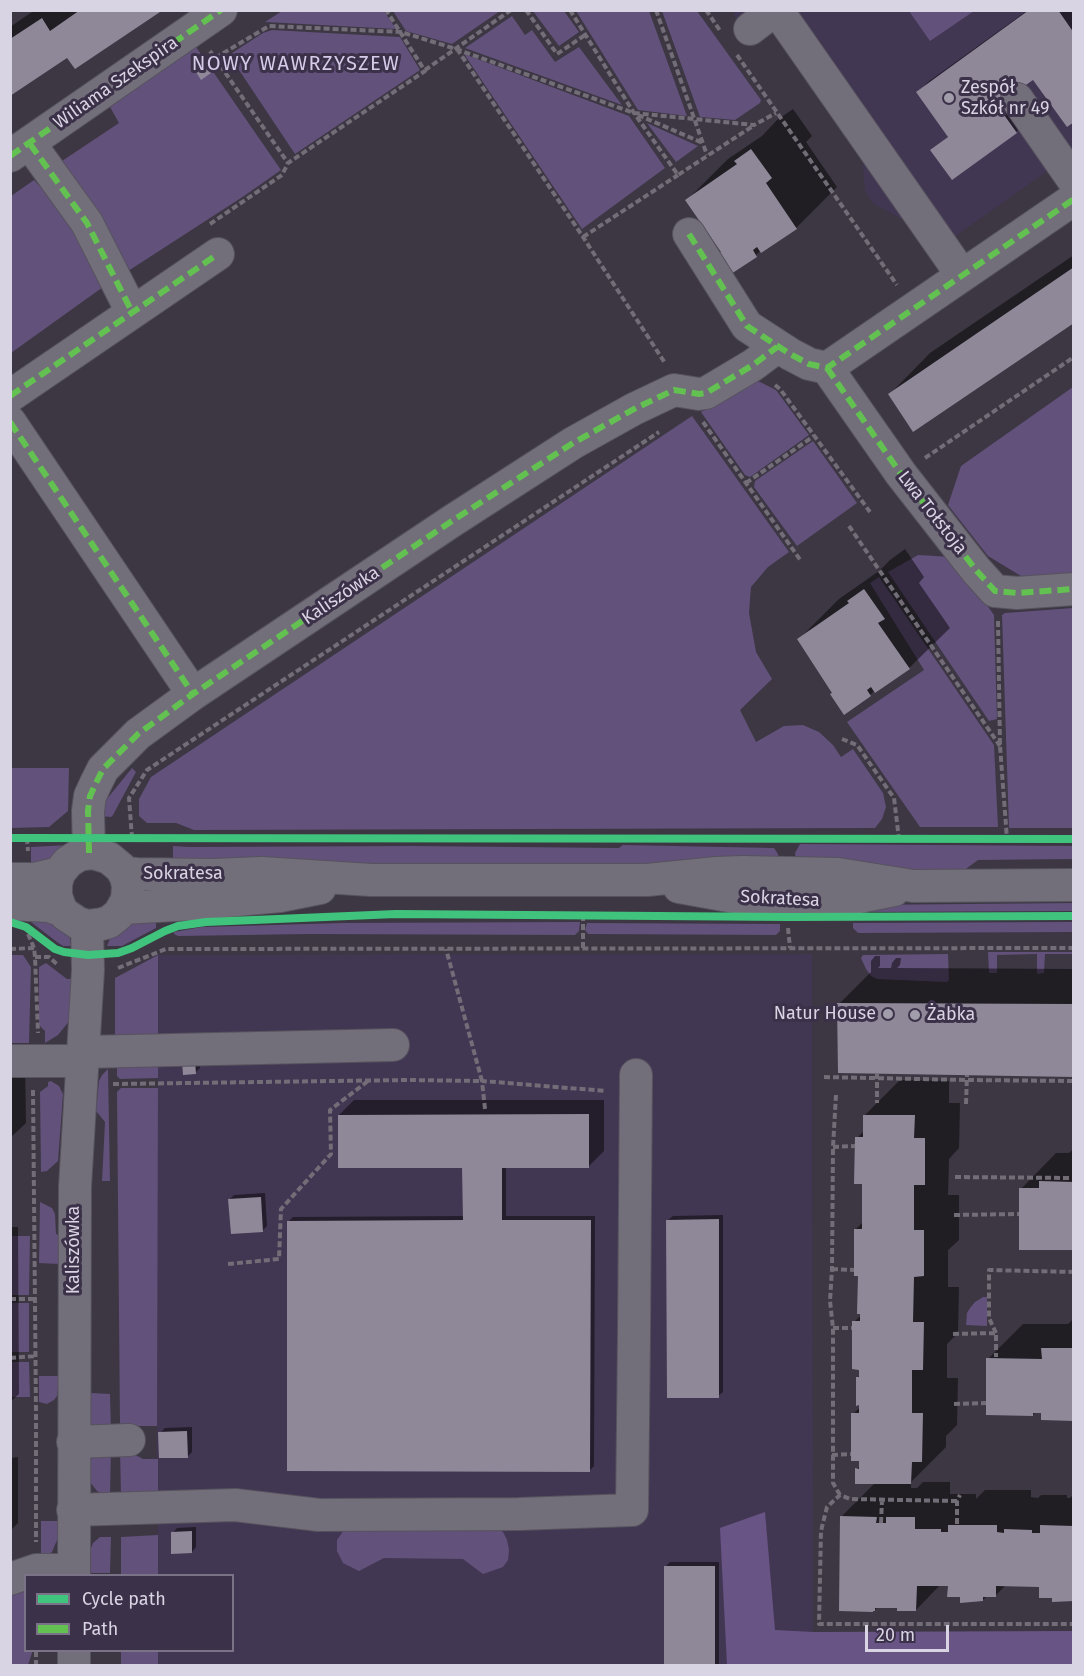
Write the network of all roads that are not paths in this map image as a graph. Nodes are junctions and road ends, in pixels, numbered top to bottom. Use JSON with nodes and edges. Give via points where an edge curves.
{"nodes":[{"id":1,"x":221,"y":10,"type":"edge"},
{"id":2,"x":776,"y":10,"type":"edge"},
{"id":3,"x":735,"y":38,"type":"road end"},
{"id":4,"x":1017,"y":99,"type":"dead end"},
{"id":5,"x":20,"y":150,"type":"edge"},
{"id":6,"x":1074,"y":181,"type":"edge"},
{"id":7,"x":1074,"y":199,"type":"edge"},
{"id":8,"x":689,"y":234,"type":"dead end"},
{"id":9,"x":212,"y":240,"type":"road end"},
{"id":10,"x":962,"y":275,"type":"junction"},
{"id":11,"x":132,"y":312,"type":"junction"},
{"id":12,"x":777,"y":347,"type":"junction"},
{"id":13,"x":827,"y":368,"type":"junction"},
{"id":14,"x":10,"y":396,"type":"edge"},
{"id":15,"x":10,"y":422,"type":"edge"},
{"id":16,"x":1074,"y":589,"type":"edge"},
{"id":17,"x":193,"y":694,"type":"junction"},
{"id":18,"x":89,"y":853,"type":"junction"},
{"id":19,"x":59,"y":873,"type":"junction"},
{"id":20,"x":124,"y":873,"type":"junction"},
{"id":21,"x":10,"y":879,"type":"edge"},
{"id":22,"x":371,"y":880,"type":"junction"},
{"id":23,"x":1074,"y":885,"type":"edge"},
{"id":24,"x":123,"y":908,"type":"junction"},
{"id":25,"x":18,"y":916,"type":"edge"},
{"id":26,"x":74,"y":918,"type":"junction"},
{"id":27,"x":393,"y":1046,"type":"dead end"},
{"id":28,"x":83,"y":1057,"type":"junction"},
{"id":29,"x":25,"y":1061,"type":"edge"},
{"id":30,"x":636,"y":1084,"type":"road end"},
{"id":31,"x":129,"y":1440,"type":"dead end"},
{"id":32,"x":73,"y":1442,"type":"junction"},
{"id":33,"x":74,"y":1510,"type":"junction"},
{"id":34,"x":74,"y":1573,"type":"edge"},
{"id":35,"x":48,"y":1574,"type":"edge"}],
"edges":[{"from":1,"to":5,"type":"street","name":"Wiliama Szekspira"},
{"from":2,"to":3,"type":"street"},
{"from":2,"to":10,"type":"street"},
{"from":4,"to":6,"type":"street"},
{"from":5,"to":11,"type":"street","via":[[87,223]]},
{"from":7,"to":10,"type":"street"},
{"from":8,"to":12,"type":"street","via":[[747,326]]},
{"from":9,"to":11,"type":"street"},
{"from":10,"to":13,"type":"street"},
{"from":11,"to":14,"type":"street"},
{"from":12,"to":13,"type":"street"},
{"from":12,"to":17,"type":"street","name":"Kaliszówka","via":[[706,393],[674,392],[634,408],[573,443]]},
{"from":13,"to":16,"type":"street","name":"Lwa Tołstoja","via":[[901,474],[995,591]]},
{"from":15,"to":17,"type":"street"},
{"from":17,"to":18,"type":"street","name":"Kaliszówka","via":[[138,735],[103,768],[90,796]]},
{"from":18,"to":19,"type":"street","via":[[73,858]]},
{"from":18,"to":20,"type":"street","name":"Sokratesa","via":[[109,858]]},
{"from":19,"to":21,"type":"street"},
{"from":19,"to":26,"type":"street","via":[[57,899]]},
{"from":20,"to":22,"type":"street","name":"Sokratesa","via":[[262,873]]},
{"from":20,"to":24,"type":"street","via":[[128,891]]},
{"from":22,"to":23,"type":"street","name":"Sokratesa","via":[[647,880],[740,898],[839,901],[913,886]]},
{"from":22,"to":24,"type":"street","name":"Sokratesa","via":[[280,896]]},
{"from":24,"to":26,"type":"street","via":[[109,922],[96,926]]},
{"from":25,"to":26,"type":"street","via":[[49,906]]},
{"from":26,"to":28,"type":"street","name":"Kaliszówka","via":[[88,970]]},
{"from":27,"to":28,"type":"street"},
{"from":28,"to":29,"type":"street"},
{"from":28,"to":32,"type":"street","name":"Kaliszówka","via":[[75,1187]]},
{"from":30,"to":33,"type":"street","via":[[632,1510],[319,1515],[235,1505]]},
{"from":31,"to":32,"type":"street"},
{"from":32,"to":33,"type":"street","name":"Kaliszówka"},
{"from":33,"to":34,"type":"street","name":"Kaliszówka"},
{"from":34,"to":35,"type":"street"}]}
